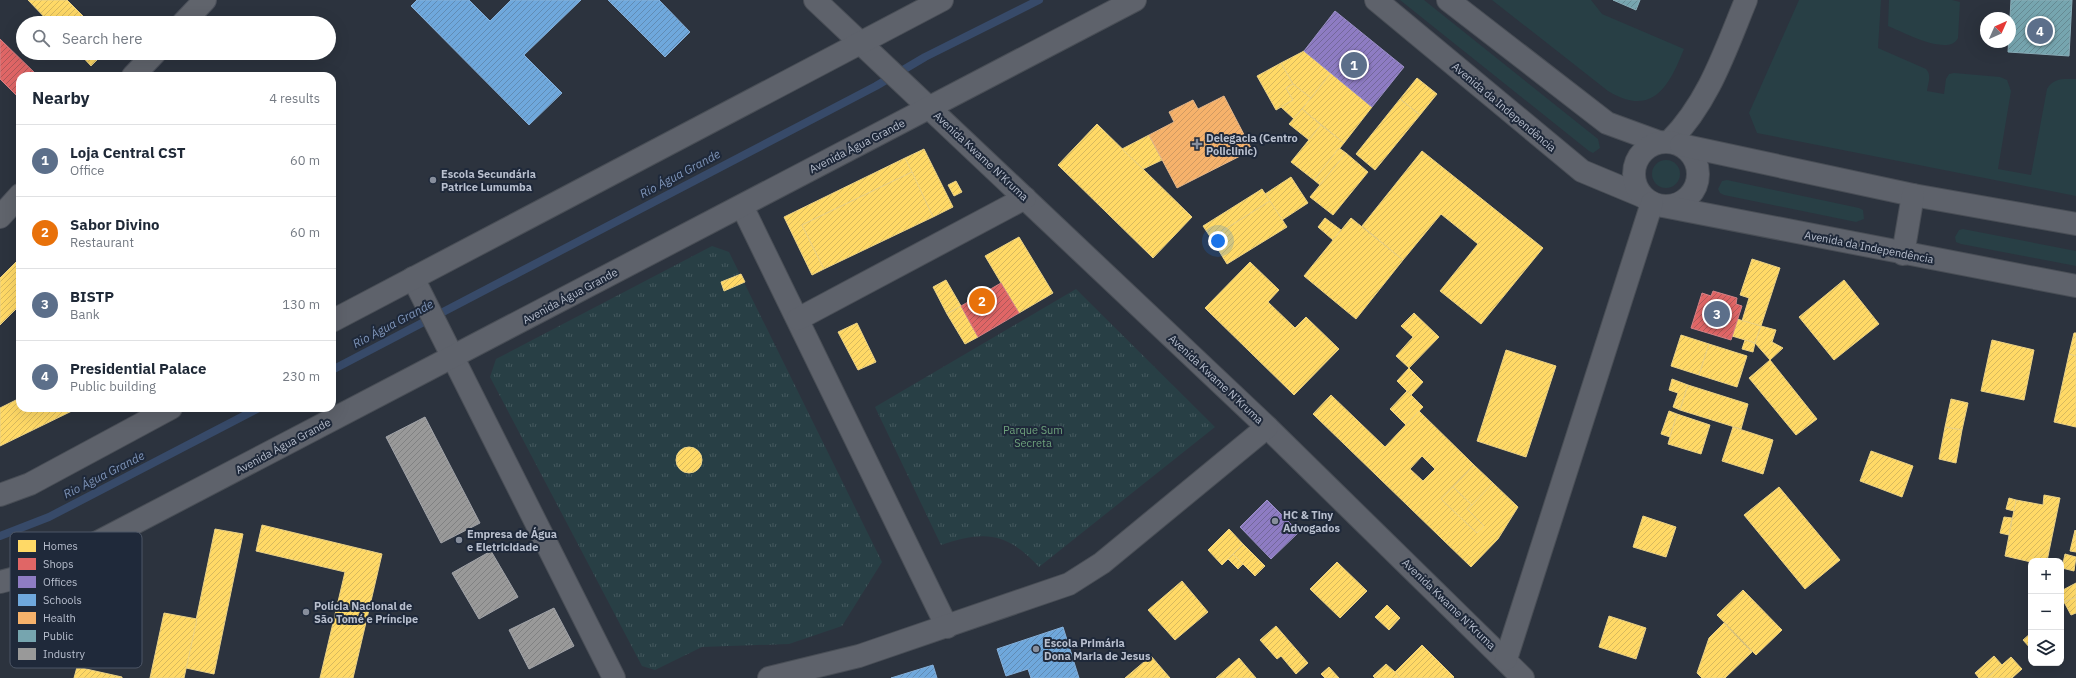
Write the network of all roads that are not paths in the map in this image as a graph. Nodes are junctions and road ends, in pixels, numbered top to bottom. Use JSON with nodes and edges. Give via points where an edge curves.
{"nodes":[{"id":1,"x":205,"y":0,"type":"edge"},
{"id":2,"x":815,"y":0,"type":"edge"},
{"id":3,"x":942,"y":0,"type":"edge"},
{"id":4,"x":1135,"y":0,"type":"edge"},
{"id":5,"x":1376,"y":0,"type":"edge"},
{"id":6,"x":1448,"y":0,"type":"edge"},
{"id":7,"x":1746,"y":0,"type":"edge"},
{"id":8,"x":190,"y":16,"type":"edge"},
{"id":9,"x":859,"y":42,"type":"junction"},
{"id":10,"x":148,"y":60,"type":"edge"},
{"id":11,"x":137,"y":72,"type":"edge"},
{"id":12,"x":929,"y":109,"type":"junction"},
{"id":13,"x":1670,"y":143,"type":"junction"},
{"id":14,"x":1913,"y":195,"type":"junction"},
{"id":15,"x":1025,"y":198,"type":"junction"},
{"id":16,"x":16,"y":199,"type":"edge"},
{"id":17,"x":1652,"y":202,"type":"junction"},
{"id":18,"x":742,"y":206,"type":"junction"},
{"id":19,"x":0,"y":217,"type":"edge"},
{"id":20,"x":2076,"y":224,"type":"edge"},
{"id":21,"x":1903,"y":254,"type":"junction"},
{"id":22,"x":2076,"y":286,"type":"edge"},
{"id":23,"x":417,"y":287,"type":"junction"},
{"id":24,"x":336,"y":319,"type":"edge"},
{"id":25,"x":798,"y":320,"type":"junction"},
{"id":26,"x":454,"y":357,"type":"junction"},
{"id":27,"x":164,"y":412,"type":"edge"},
{"id":28,"x":1268,"y":427,"type":"junction"},
{"id":29,"x":0,"y":495,"type":"edge"},
{"id":30,"x":117,"y":532,"type":"edge"},
{"id":31,"x":10,"y":579,"type":"edge"},
{"id":32,"x":0,"y":582,"type":"edge"},
{"id":33,"x":947,"y":627,"type":"junction"},
{"id":34,"x":1506,"y":659,"type":"junction"},
{"id":35,"x":614,"y":678,"type":"edge"},
{"id":36,"x":769,"y":678,"type":"edge"},
{"id":37,"x":1523,"y":678,"type":"edge"}],
"edges":[{"from":1,"to":8,"type":"main road"},
{"from":2,"to":9,"type":"street","name":"Avenida Kwame N’Kruma"},
{"from":3,"to":9,"type":"street"},
{"from":4,"to":12,"type":"street","name":"Avenida Água Grande"},
{"from":5,"to":17,"type":"street","name":"Avenida da Independência","via":[[1582,171]]},
{"from":6,"to":13,"type":"street","via":[[1606,123]]},
{"from":7,"to":13,"type":"street","via":[[1707,92],[1687,123]]},
{"from":9,"to":12,"type":"street","name":"Avenida Kwame N’Kruma"},
{"from":9,"to":23,"type":"street"},
{"from":10,"to":11,"type":"main road"},
{"from":12,"to":15,"type":"street","name":"Avenida Kwame N’Kruma"},
{"from":12,"to":18,"type":"street","name":"Avenida Água Grande"},
{"from":13,"to":14,"type":"street"},
{"from":13,"to":17,"type":"street","via":[[1644,150],[1635,164],[1636,187]]},
{"from":13,"to":17,"type":"street","via":[[1690,152],[1697,161],[1698,184],[1685,202],[1674,206]]},
{"from":14,"to":20,"type":"street"},
{"from":14,"to":21,"type":"street"},
{"from":15,"to":25,"type":"street"},
{"from":15,"to":28,"type":"street","name":"Avenida Kwame N’Kruma"},
{"from":16,"to":19,"type":"main road"},
{"from":17,"to":21,"type":"street","name":"Avenida da Independência"},
{"from":17,"to":34,"type":"street"},
{"from":18,"to":25,"type":"street"},
{"from":18,"to":26,"type":"street","name":"Avenida Água Grande"},
{"from":21,"to":22,"type":"street","name":"Avenida da Independência"},
{"from":23,"to":24,"type":"street"},
{"from":23,"to":26,"type":"street"},
{"from":25,"to":33,"type":"street"},
{"from":26,"to":30,"type":"street","name":"Avenida Água Grande"},
{"from":26,"to":35,"type":"street"},
{"from":27,"to":29,"type":"street","via":[[30,484]]},
{"from":28,"to":33,"type":"street","via":[[1085,575],[1069,584]]},
{"from":28,"to":34,"type":"street","name":"Avenida Kwame N’Kruma"},
{"from":31,"to":32,"type":"street","name":"Avenida Água Grande"},
{"from":33,"to":36,"type":"street","via":[[860,656]]},
{"from":34,"to":37,"type":"street","name":"Avenida Kwame N’Kruma"}]}
